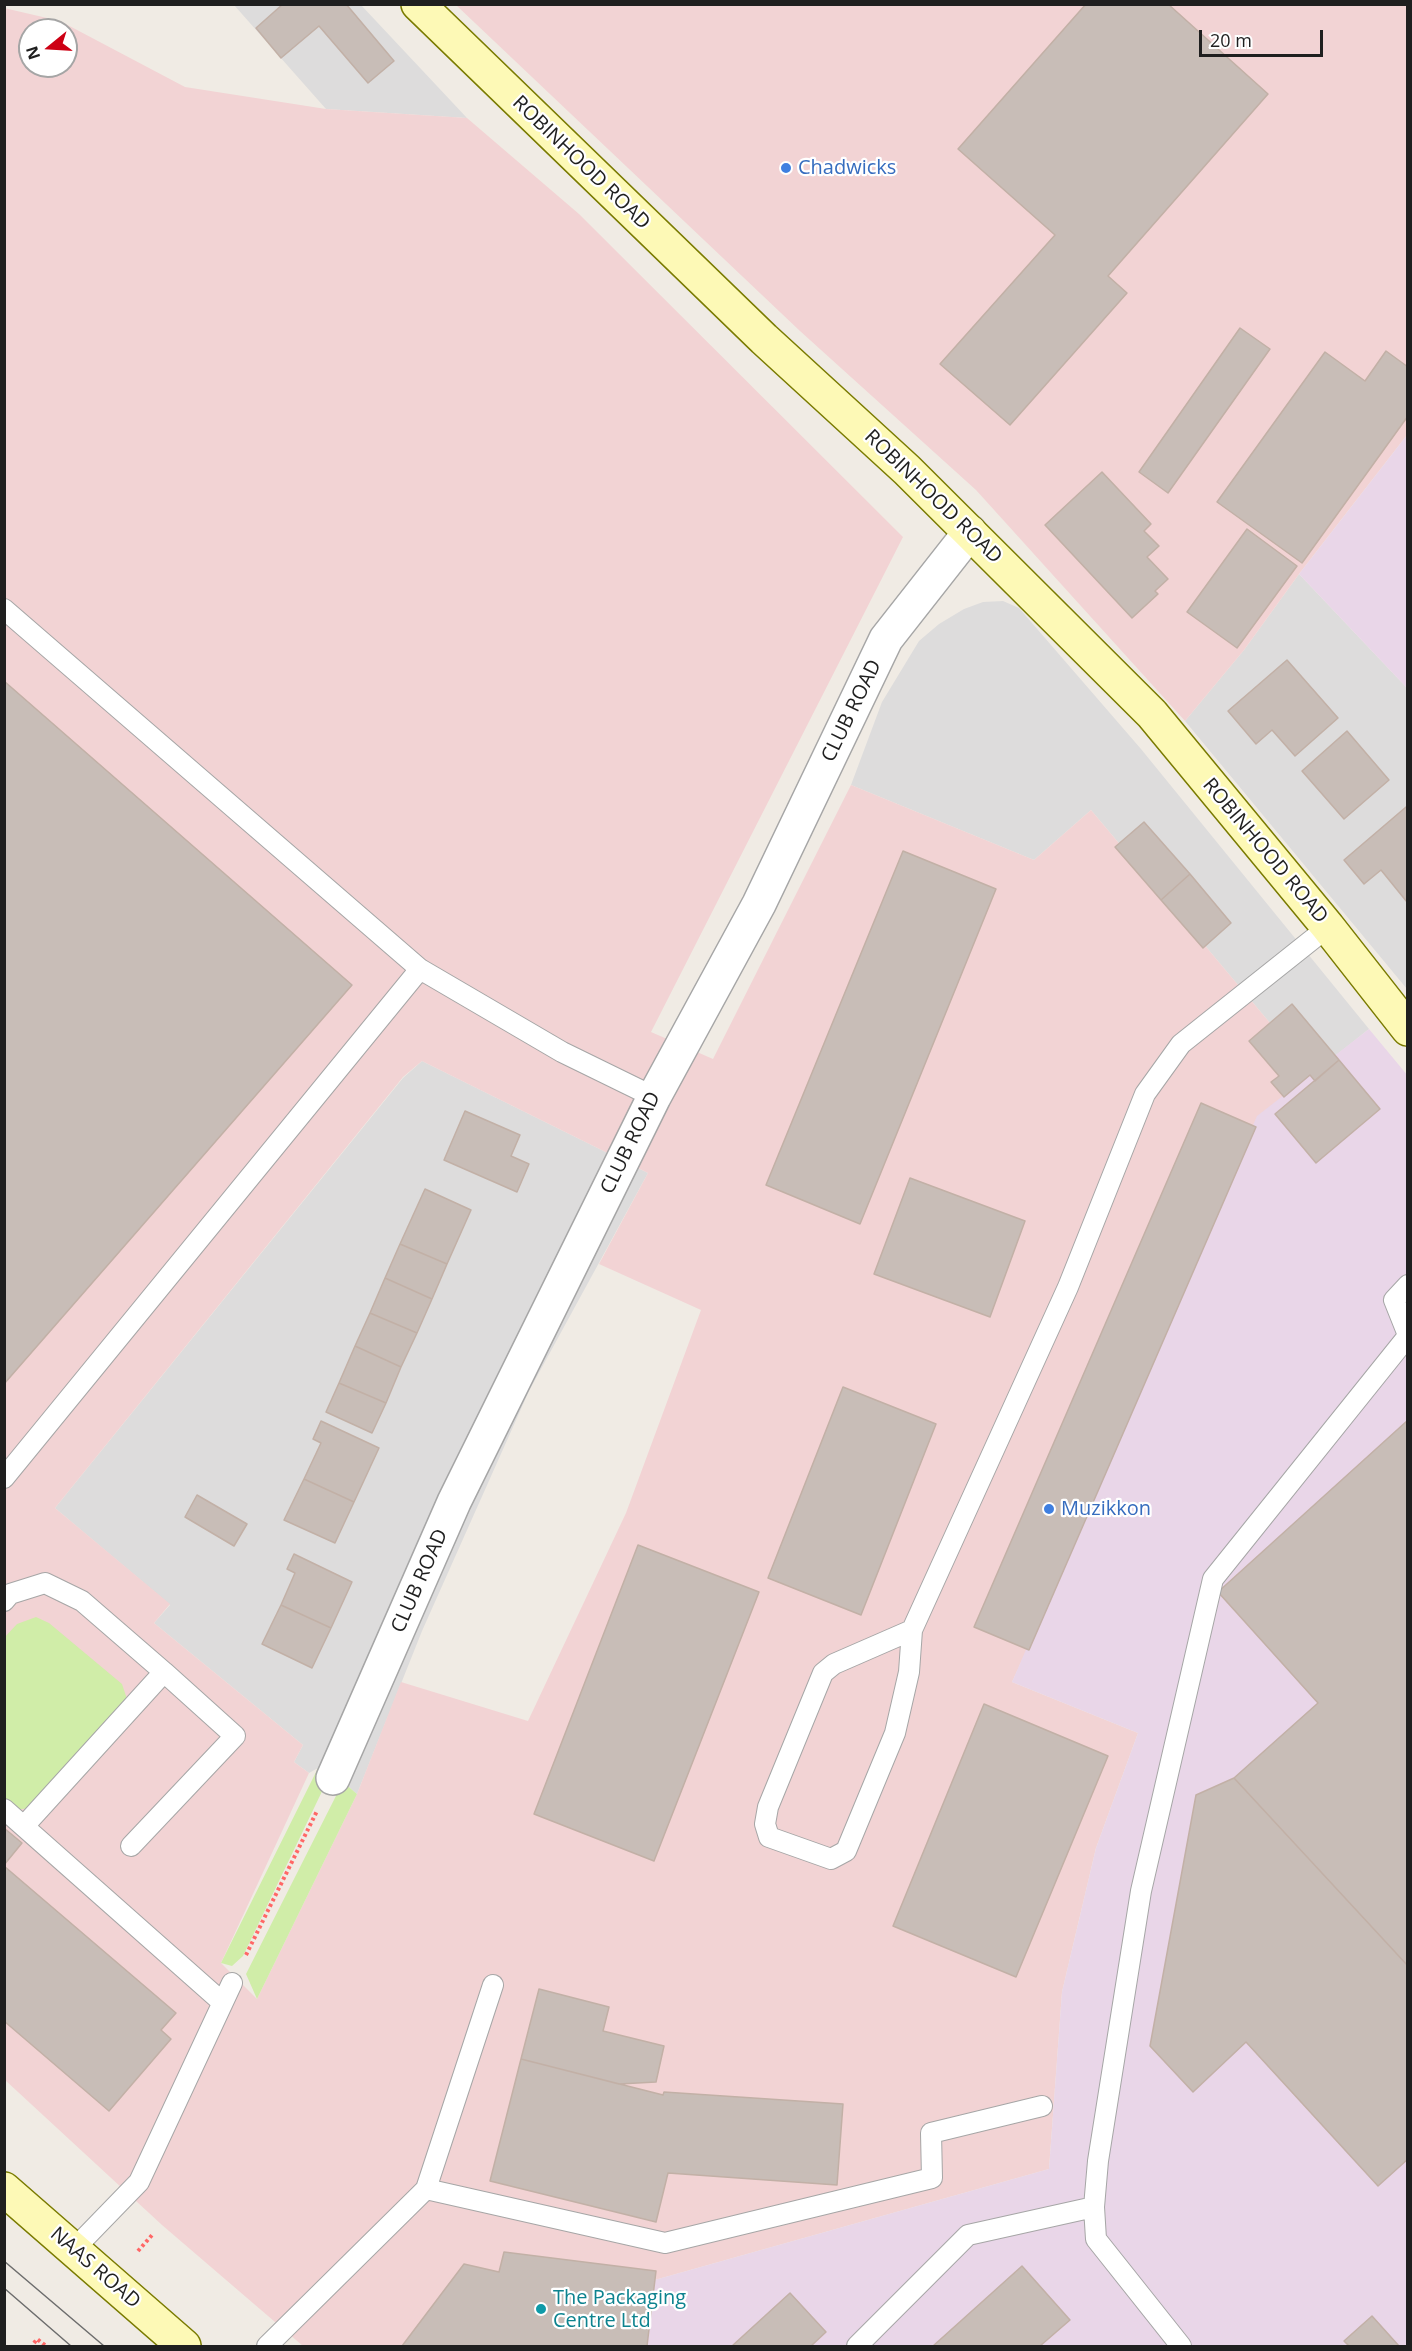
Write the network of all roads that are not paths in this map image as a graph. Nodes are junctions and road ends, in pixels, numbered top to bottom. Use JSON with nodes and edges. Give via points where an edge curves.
{"nodes":[{"id":1,"x":418,"y":4,"type":"edge"},
{"id":2,"x":970,"y":532,"type":"junction"},
{"id":3,"x":4,"y":609,"type":"edge"},
{"id":4,"x":1328,"y":927,"type":"junction"},
{"id":5,"x":420,"y":969,"type":"junction"},
{"id":6,"x":1407,"y":1029,"type":"edge"},
{"id":7,"x":654,"y":1097,"type":"junction"},
{"id":8,"x":1407,"y":1285,"type":"edge"},
{"id":9,"x":1407,"y":1336,"type":"edge"},
{"id":10,"x":4,"y":1478,"type":"edge"},
{"id":11,"x":4,"y":1601,"type":"edge"},
{"id":12,"x":912,"y":1630,"type":"junction"},
{"id":13,"x":164,"y":1672,"type":"junction"},
{"id":14,"x":333,"y":1778,"type":"road end"},
{"id":15,"x":4,"y":1809,"type":"edge"},
{"id":16,"x":24,"y":1826,"type":"junction"},
{"id":17,"x":131,"y":1846,"type":"dead end"},
{"id":18,"x":232,"y":1983,"type":"road end"},
{"id":19,"x":493,"y":1985,"type":"dead end"},
{"id":20,"x":222,"y":2002,"type":"junction"},
{"id":21,"x":1042,"y":2106,"type":"dead end"},
{"id":22,"x":4,"y":2189,"type":"edge"},
{"id":23,"x":426,"y":2189,"type":"junction"},
{"id":24,"x":1094,"y":2207,"type":"junction"},
{"id":25,"x":74,"y":2249,"type":"junction"},
{"id":26,"x":184,"y":2346,"type":"edge"},
{"id":27,"x":267,"y":2346,"type":"edge"},
{"id":28,"x":857,"y":2346,"type":"edge"},
{"id":29,"x":1181,"y":2346,"type":"edge"}],
"edges":[{"from":1,"to":2,"type":"street","name":"ROBINHOOD ROAD"},
{"from":2,"to":4,"type":"street","name":"ROBINHOOD ROAD","via":[[1152,714]]},
{"from":2,"to":7,"type":"street","name":"CLUB ROAD","via":[[886,639],[759,904]]},
{"from":3,"to":5,"type":"lane"},
{"from":4,"to":6,"type":"street","name":"ROBINHOOD ROAD"},
{"from":4,"to":12,"type":"lane","via":[[1181,1044],[1145,1094],[1068,1287]]},
{"from":5,"to":7,"type":"lane","via":[[562,1052]]},
{"from":5,"to":10,"type":"lane"},
{"from":7,"to":14,"type":"street","name":"CLUB ROAD","via":[[454,1502]]},
{"from":8,"to":9,"type":"lane","via":[[1394,1300]]},
{"from":9,"to":24,"type":"lane","via":[[1213,1579],[1142,1891]]},
{"from":11,"to":13,"type":"lane","via":[[10,1594],[45,1583],[82,1601]]},
{"from":12,"to":12,"type":"lane","via":[[834,1664],[823,1673],[768,1807],[765,1824],[770,1837],[831,1858],[846,1851],[895,1733],[909,1672]]},
{"from":13,"to":16,"type":"lane"},
{"from":13,"to":17,"type":"lane","via":[[234,1736]]},
{"from":15,"to":16,"type":"lane"},
{"from":16,"to":20,"type":"lane"},
{"from":18,"to":20,"type":"lane"},
{"from":19,"to":23,"type":"lane"},
{"from":20,"to":25,"type":"lane","via":[[140,2181]]},
{"from":21,"to":23,"type":"lane","via":[[931,2133],[932,2178],[665,2243]]},
{"from":22,"to":25,"type":"street","name":"NAAS ROAD"},
{"from":23,"to":27,"type":"lane"},
{"from":24,"to":28,"type":"lane","via":[[968,2235]]},
{"from":24,"to":29,"type":"lane","via":[[1096,2239]]},
{"from":25,"to":26,"type":"street","name":"NAAS ROAD"}]}
